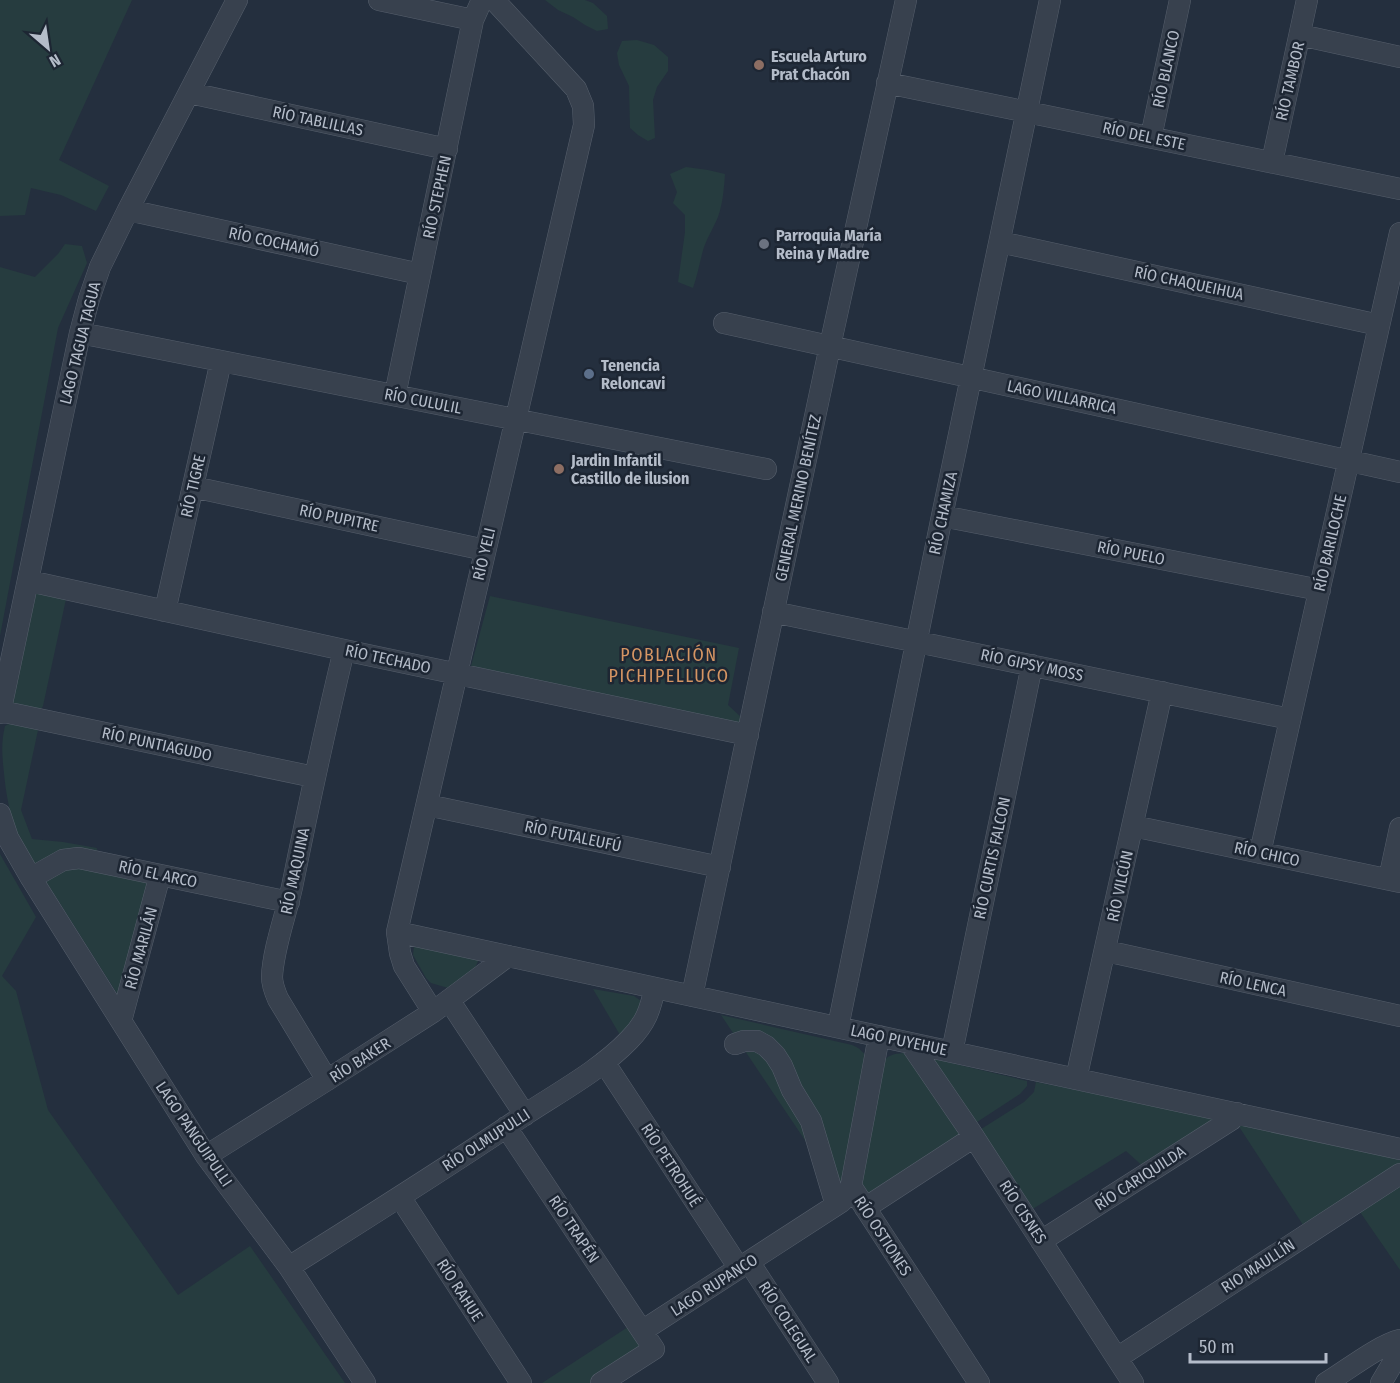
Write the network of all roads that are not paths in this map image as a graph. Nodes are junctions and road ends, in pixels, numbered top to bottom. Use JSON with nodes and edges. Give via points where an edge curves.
{"nodes":[{"id":1,"x":237,"y":0,"type":"edge"},
{"id":2,"x":379,"y":0,"type":"edge"},
{"id":3,"x":482,"y":0,"type":"edge"},
{"id":4,"x":494,"y":0,"type":"edge"},
{"id":5,"x":906,"y":0,"type":"edge"},
{"id":6,"x":1050,"y":0,"type":"edge"},
{"id":7,"x":1180,"y":0,"type":"edge"},
{"id":8,"x":1307,"y":0,"type":"edge"},
{"id":9,"x":474,"y":21,"type":"junction"},
{"id":10,"x":1300,"y":35,"type":"junction"},
{"id":11,"x":1400,"y":57,"type":"edge"},
{"id":12,"x":887,"y":83,"type":"junction"},
{"id":13,"x":190,"y":93,"type":"junction"},
{"id":14,"x":1027,"y":112,"type":"junction"},
{"id":15,"x":1151,"y":137,"type":"junction"},
{"id":16,"x":447,"y":149,"type":"junction"},
{"id":17,"x":1272,"y":162,"type":"junction"},
{"id":18,"x":1400,"y":189,"type":"edge"},
{"id":19,"x":128,"y":210,"type":"junction"},
{"id":20,"x":1400,"y":233,"type":"edge"},
{"id":21,"x":1000,"y":242,"type":"junction"},
{"id":22,"x":420,"y":274,"type":"junction"},
{"id":23,"x":724,"y":323,"type":"dead end"},
{"id":24,"x":1379,"y":325,"type":"junction"},
{"id":25,"x":80,"y":333,"type":"junction"},
{"id":26,"x":830,"y":346,"type":"junction"},
{"id":27,"x":221,"y":361,"type":"junction"},
{"id":28,"x":972,"y":377,"type":"junction"},
{"id":29,"x":395,"y":395,"type":"junction"},
{"id":30,"x":516,"y":419,"type":"junction"},
{"id":31,"x":1349,"y":460,"type":"junction"},
{"id":32,"x":766,"y":468,"type":"dead end"},
{"id":33,"x":1400,"y":472,"type":"edge"},
{"id":34,"x":193,"y":487,"type":"junction"},
{"id":35,"x":942,"y":516,"type":"junction"},
{"id":36,"x":485,"y":550,"type":"junction"},
{"id":37,"x":28,"y":581,"type":"junction"},
{"id":38,"x":1320,"y":590,"type":"junction"},
{"id":39,"x":165,"y":611,"type":"junction"},
{"id":40,"x":773,"y":612,"type":"junction"},
{"id":41,"x":918,"y":641,"type":"junction"},
{"id":42,"x":344,"y":650,"type":"junction"},
{"id":43,"x":1032,"y":665,"type":"junction"},
{"id":44,"x":457,"y":674,"type":"junction"},
{"id":45,"x":1162,"y":692,"type":"junction"},
{"id":46,"x":0,"y":712,"type":"edge"},
{"id":47,"x":1290,"y":719,"type":"junction"},
{"id":48,"x":748,"y":735,"type":"junction"},
{"id":49,"x":314,"y":777,"type":"junction"},
{"id":50,"x":427,"y":805,"type":"junction"},
{"id":51,"x":0,"y":814,"type":"edge"},
{"id":52,"x":1134,"y":826,"type":"junction"},
{"id":53,"x":1400,"y":828,"type":"edge"},
{"id":54,"x":1260,"y":853,"type":"junction"},
{"id":55,"x":720,"y":867,"type":"junction"},
{"id":56,"x":160,"y":875,"type":"junction"},
{"id":57,"x":31,"y":879,"type":"junction"},
{"id":58,"x":1395,"y":880,"type":"edge"},
{"id":59,"x":289,"y":902,"type":"junction"},
{"id":60,"x":397,"y":932,"type":"junction"},
{"id":61,"x":1106,"y":951,"type":"junction"},
{"id":62,"x":508,"y":956,"type":"junction"},
{"id":63,"x":655,"y":988,"type":"junction"},
{"id":64,"x":692,"y":996,"type":"junction"},
{"id":65,"x":441,"y":1006,"type":"junction"},
{"id":66,"x":1400,"y":1016,"type":"edge"},
{"id":67,"x":121,"y":1021,"type":"junction"},
{"id":68,"x":838,"y":1027,"type":"junction"},
{"id":69,"x":879,"y":1036,"type":"junction"},
{"id":70,"x":910,"y":1043,"type":"junction"},
{"id":71,"x":735,"y":1044,"type":"dead end"},
{"id":72,"x":952,"y":1052,"type":"junction"},
{"id":73,"x":604,"y":1062,"type":"junction"},
{"id":74,"x":1076,"y":1079,"type":"junction"},
{"id":75,"x":327,"y":1080,"type":"junction"},
{"id":76,"x":1237,"y":1113,"type":"junction"},
{"id":77,"x":525,"y":1114,"type":"junction"},
{"id":78,"x":506,"y":1128,"type":"junction"},
{"id":79,"x":974,"y":1137,"type":"junction"},
{"id":80,"x":1400,"y":1149,"type":"edge"},
{"id":81,"x":206,"y":1156,"type":"junction"},
{"id":82,"x":1400,"y":1174,"type":"edge"},
{"id":83,"x":851,"y":1186,"type":"junction"},
{"id":84,"x":400,"y":1197,"type":"junction"},
{"id":85,"x":836,"y":1205,"type":"junction"},
{"id":86,"x":865,"y":1208,"type":"junction"},
{"id":87,"x":1041,"y":1241,"type":"junction"},
{"id":88,"x":744,"y":1265,"type":"junction"},
{"id":89,"x":289,"y":1267,"type":"junction"},
{"id":90,"x":642,"y":1331,"type":"junction"},
{"id":91,"x":1400,"y":1340,"type":"edge"},
{"id":92,"x":1400,"y":1352,"type":"edge"},
{"id":93,"x":1117,"y":1358,"type":"junction"},
{"id":94,"x":366,"y":1383,"type":"edge"},
{"id":95,"x":521,"y":1383,"type":"edge"},
{"id":96,"x":601,"y":1383,"type":"edge"},
{"id":97,"x":828,"y":1383,"type":"edge"},
{"id":98,"x":979,"y":1383,"type":"edge"},
{"id":99,"x":1133,"y":1383,"type":"edge"},
{"id":100,"x":1326,"y":1383,"type":"edge"},
{"id":101,"x":1381,"y":1383,"type":"edge"}],
"edges":[{"from":1,"to":13,"type":"street","name":"LAGO TAGUA TAGUA"},
{"from":2,"to":9,"type":"street"},
{"from":3,"to":9,"type":"street","name":"RÍO STEPHEN"},
{"from":4,"to":30,"type":"street","name":"RÍO YELI","via":[[576,90],[583,106],[584,125]]},
{"from":5,"to":12,"type":"street","name":"GENERAL MERINO BENÍTEZ"},
{"from":6,"to":14,"type":"street","name":"RÍO CHAMIZA"},
{"from":7,"to":15,"type":"street","name":"RÍO BLANCO"},
{"from":8,"to":10,"type":"street","name":"RÍO TAMBOR"},
{"from":9,"to":16,"type":"street","name":"RÍO STEPHEN"},
{"from":10,"to":11,"type":"street"},
{"from":10,"to":17,"type":"street","name":"RÍO TAMBOR"},
{"from":12,"to":14,"type":"street","name":"RÍO DEL ESTE"},
{"from":12,"to":26,"type":"street","name":"GENERAL MERINO BENÍTEZ"},
{"from":13,"to":16,"type":"street","name":"RÍO TABLILLAS"},
{"from":13,"to":19,"type":"street","name":"LAGO TAGUA TAGUA"},
{"from":14,"to":15,"type":"street","name":"RÍO DEL ESTE"},
{"from":14,"to":21,"type":"street","name":"RÍO CHAMIZA"},
{"from":15,"to":17,"type":"street","name":"RÍO DEL ESTE"},
{"from":16,"to":22,"type":"street","name":"RÍO STEPHEN"},
{"from":17,"to":18,"type":"street","name":"RÍO DEL ESTE"},
{"from":19,"to":22,"type":"street","name":"RÍO COCHAMÓ"},
{"from":19,"to":25,"type":"street","name":"LAGO TAGUA TAGUA","via":[[94,283]]},
{"from":20,"to":24,"type":"street","name":"RÍO BARILOCHE"},
{"from":21,"to":24,"type":"street","name":"RÍO CHAQUEIHUA"},
{"from":21,"to":28,"type":"street","name":"RÍO CHAMIZA"},
{"from":22,"to":29,"type":"street","name":"RÍO STEPHEN"},
{"from":23,"to":26,"type":"street","name":"LAGO VILLARRICA"},
{"from":24,"to":31,"type":"street","name":"RÍO BARILOCHE"},
{"from":25,"to":27,"type":"street","name":"RÍO CULULIL"},
{"from":25,"to":37,"type":"street","name":"LAGO TAGUA TAGUA"},
{"from":26,"to":28,"type":"street","name":"LAGO VILLARRICA"},
{"from":26,"to":40,"type":"street","name":"GENERAL MERINO BENÍTEZ"},
{"from":27,"to":29,"type":"street","name":"RÍO CULULIL"},
{"from":27,"to":34,"type":"street","name":"RÍO TIGRE"},
{"from":28,"to":31,"type":"street","name":"LAGO VILLARRICA"},
{"from":28,"to":35,"type":"street","name":"RÍO CHAMIZA"},
{"from":29,"to":30,"type":"street","name":"RÍO CULULIL"},
{"from":30,"to":32,"type":"street","name":"RÍO CULULIL"},
{"from":30,"to":36,"type":"street","name":"RÍO YELI"},
{"from":31,"to":33,"type":"street","name":"LAGO VILLARRICA"},
{"from":31,"to":38,"type":"street","name":"RÍO BARILOCHE"},
{"from":34,"to":36,"type":"street","name":"RÍO PUPITRE"},
{"from":34,"to":39,"type":"street","name":"RÍO TIGRE"},
{"from":35,"to":38,"type":"street","name":"RÍO PUELO"},
{"from":35,"to":41,"type":"street","name":"RÍO CHAMIZA"},
{"from":36,"to":44,"type":"street","name":"RÍO YELI"},
{"from":37,"to":39,"type":"street","name":"RÍO TECHADO"},
{"from":37,"to":46,"type":"street","name":"LAGO TAGUA TAGUA"},
{"from":38,"to":47,"type":"street","name":"RÍO BARILOCHE"},
{"from":39,"to":42,"type":"street","name":"RÍO TECHADO"},
{"from":40,"to":41,"type":"street","name":"RÍO GIPSY MOSS"},
{"from":40,"to":48,"type":"street","name":"GENERAL MERINO BENÍTEZ"},
{"from":41,"to":43,"type":"street","name":"RÍO GIPSY MOSS"},
{"from":41,"to":68,"type":"street","name":"RÍO CHAMIZA"},
{"from":42,"to":44,"type":"street","name":"RÍO TECHADO"},
{"from":42,"to":49,"type":"street","name":"RÍO MAQUINA"},
{"from":43,"to":45,"type":"street","name":"RÍO GIPSY MOSS"},
{"from":43,"to":72,"type":"street","name":"RÍO CURTIS FALCON"},
{"from":44,"to":48,"type":"street","name":"RÍO TECHADO"},
{"from":44,"to":50,"type":"street","name":"RÍO YELI"},
{"from":45,"to":47,"type":"street","name":"RÍO GIPSY MOSS"},
{"from":45,"to":52,"type":"street","name":"RÍO VILCÚN"},
{"from":46,"to":49,"type":"street","name":"RÍO PUNTIAGUDO"},
{"from":47,"to":54,"type":"street","name":"RÍO BARILOCHE"},
{"from":48,"to":55,"type":"street","name":"GENERAL MERINO BENÍTEZ"},
{"from":49,"to":59,"type":"street","name":"RÍO MAQUINA"},
{"from":50,"to":55,"type":"street","name":"RÍO FUTALEUFÚ"},
{"from":50,"to":60,"type":"street","name":"RÍO YELI"},
{"from":51,"to":57,"type":"street","via":[[8,838]]},
{"from":52,"to":54,"type":"street","name":"RÍO CHICO"},
{"from":52,"to":61,"type":"street","name":"RÍO VILCÚN"},
{"from":53,"to":58,"type":"street"},
{"from":54,"to":58,"type":"street","name":"RÍO CHICO"},
{"from":55,"to":64,"type":"street","name":"GENERAL MERINO BENÍTEZ"},
{"from":56,"to":57,"type":"street","name":"RÍO EL ARCO","via":[[79,858],[63,860]]},
{"from":56,"to":59,"type":"street","name":"RÍO EL ARCO"},
{"from":56,"to":67,"type":"street","name":"RÍO MARILÁN"},
{"from":57,"to":67,"type":"street","name":"LAGO PANGUIPULLI"},
{"from":59,"to":75,"type":"street","name":"RÍO MAQUINA","via":[[276,950],[273,988]]},
{"from":60,"to":62,"type":"street","name":"LAGO PUYEHUE"},
{"from":60,"to":65,"type":"street","name":"RÍO YELI","via":[[404,966]]},
{"from":61,"to":66,"type":"street","name":"RÍO LENCA"},
{"from":61,"to":74,"type":"street","name":"RÍO VILCÚN"},
{"from":62,"to":63,"type":"street","name":"LAGO PUYEHUE"},
{"from":62,"to":65,"type":"street","name":"RÍO BAKER"},
{"from":63,"to":64,"type":"street","name":"LAGO PUYEHUE"},
{"from":63,"to":73,"type":"street","name":"RÍO OLMUPULLI","via":[[650,1011],[641,1026]]},
{"from":64,"to":68,"type":"street","name":"LAGO PUYEHUE"},
{"from":65,"to":75,"type":"street","name":"RÍO BAKER"},
{"from":65,"to":77,"type":"street"},
{"from":67,"to":81,"type":"street","name":"LAGO PANGUIPULLI"},
{"from":68,"to":69,"type":"street","name":"LAGO PUYEHUE"},
{"from":69,"to":70,"type":"street","name":"LAGO PUYEHUE"},
{"from":69,"to":83,"type":"street","name":"RÍO OSTIONES"},
{"from":70,"to":72,"type":"street","name":"LAGO PUYEHUE"},
{"from":70,"to":79,"type":"street","name":"RÍO CISNES"},
{"from":71,"to":85,"type":"street","name":"RÍO OSTIONES","via":[[756,1041],[766,1046],[783,1066],[792,1090],[812,1121]]},
{"from":72,"to":74,"type":"street","name":"LAGO PUYEHUE"},
{"from":73,"to":77,"type":"street","name":"RÍO OLMUPULLI"},
{"from":73,"to":88,"type":"street","name":"RÍO PETROHUÉ"},
{"from":74,"to":76,"type":"street","name":"LAGO PUYEHUE"},
{"from":75,"to":81,"type":"street","name":"RÍO BAKER"},
{"from":76,"to":80,"type":"street","name":"LAGO PUYEHUE"},
{"from":76,"to":87,"type":"street","name":"RÍO CARIQUILDA"},
{"from":77,"to":78,"type":"street","name":"RÍO OLMUPULLI"},
{"from":78,"to":84,"type":"street","name":"RÍO OLMUPULLI"},
{"from":78,"to":90,"type":"street","name":"RÍO TRAPÉN"},
{"from":79,"to":86,"type":"street"},
{"from":79,"to":87,"type":"street","name":"RÍO CISNES"},
{"from":81,"to":89,"type":"street","name":"LAGO PANGUIPULLI"},
{"from":82,"to":93,"type":"street","name":"RIO MAULLÍN"},
{"from":83,"to":85,"type":"street","name":"LAGO RUPANCO"},
{"from":83,"to":86,"type":"street","name":"RÍO OSTIONES"},
{"from":84,"to":89,"type":"street","name":"RÍO OLMUPULLI"},
{"from":84,"to":95,"type":"street","name":"RÍO RAHUE"},
{"from":85,"to":88,"type":"street","name":"LAGO RUPANCO"},
{"from":86,"to":98,"type":"street","name":"RÍO OSTIONES"},
{"from":87,"to":93,"type":"street","name":"RÍO CISNES"},
{"from":88,"to":90,"type":"street","name":"LAGO RUPANCO"},
{"from":88,"to":97,"type":"street","name":"RÍO COLEGUAL"},
{"from":89,"to":94,"type":"street","name":"LAGO PANGUIPULLI"},
{"from":90,"to":96,"type":"street","via":[[654,1349]]},
{"from":91,"to":100,"type":"street"},
{"from":92,"to":101,"type":"street"},
{"from":93,"to":99,"type":"street","name":"RÍO CISNES"}]}
